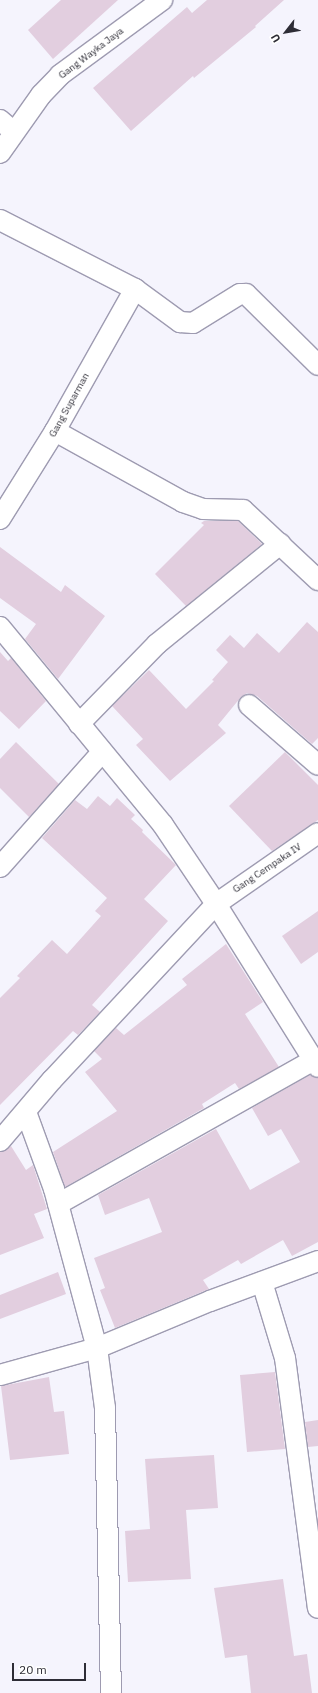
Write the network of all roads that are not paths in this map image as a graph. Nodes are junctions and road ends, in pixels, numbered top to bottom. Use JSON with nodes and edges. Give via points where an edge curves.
{"nodes":[{"id":1,"x":162,"y":0,"type":"edge"},
{"id":2,"x":7,"y":126,"type":"edge"},
{"id":3,"x":0,"y":153,"type":"edge"},
{"id":4,"x":0,"y":220,"type":"edge"},
{"id":5,"x":135,"y":289,"type":"junction"},
{"id":6,"x":318,"y":365,"type":"edge"},
{"id":7,"x":55,"y":431,"type":"junction"},
{"id":8,"x":0,"y":519,"type":"edge"},
{"id":9,"x":280,"y":544,"type":"junction"},
{"id":10,"x":318,"y":580,"type":"edge"},
{"id":11,"x":0,"y":627,"type":"edge"},
{"id":12,"x":249,"y":704,"type":"dead end"},
{"id":13,"x":79,"y":724,"type":"junction"},
{"id":14,"x":102,"y":752,"type":"junction"},
{"id":15,"x":318,"y":765,"type":"edge"},
{"id":16,"x":318,"y":833,"type":"edge"},
{"id":17,"x":0,"y":867,"type":"edge"},
{"id":18,"x":216,"y":904,"type":"junction"},
{"id":19,"x":316,"y":1063,"type":"edge"},
{"id":20,"x":26,"y":1112,"type":"junction"},
{"id":21,"x":0,"y":1141,"type":"edge"},
{"id":22,"x":58,"y":1204,"type":"junction"},
{"id":23,"x":318,"y":1261,"type":"edge"},
{"id":24,"x":262,"y":1282,"type":"junction"},
{"id":25,"x":97,"y":1348,"type":"junction"},
{"id":26,"x":0,"y":1375,"type":"edge"},
{"id":27,"x":318,"y":1608,"type":"edge"},
{"id":28,"x":111,"y":1693,"type":"edge"}],
"edges":[{"from":1,"to":2,"type":"street","name":"Gang Wayka Jaya","via":[[60,75]]},
{"from":2,"to":3,"type":"street","name":"Gang Wayka Jaya"},
{"from":4,"to":5,"type":"street"},
{"from":5,"to":6,"type":"street","via":[[180,322],[186,323],[193,323],[240,294],[246,294]]},
{"from":5,"to":7,"type":"street","name":"Gang Suparman"},
{"from":7,"to":8,"type":"street","name":"Gang Suparman"},
{"from":7,"to":9,"type":"street","via":[[183,502],[202,509],[243,510]]},
{"from":9,"to":10,"type":"street"},
{"from":9,"to":13,"type":"street","via":[[157,644]]},
{"from":11,"to":13,"type":"street"},
{"from":12,"to":15,"type":"street"},
{"from":13,"to":14,"type":"street"},
{"from":14,"to":17,"type":"street"},
{"from":14,"to":18,"type":"street","via":[[163,825]]},
{"from":16,"to":18,"type":"street","name":"Gang Cempaka IV"},
{"from":18,"to":19,"type":"street"},
{"from":18,"to":20,"type":"street","name":"Gang Cempaka IV","via":[[52,1080]]},
{"from":19,"to":22,"type":"street"},
{"from":20,"to":21,"type":"street","name":"Gang Cempaka IV"},
{"from":20,"to":22,"type":"street"},
{"from":22,"to":25,"type":"street"},
{"from":23,"to":24,"type":"street"},
{"from":24,"to":25,"type":"street"},
{"from":24,"to":27,"type":"street","via":[[285,1358]]},
{"from":25,"to":26,"type":"street"},
{"from":25,"to":28,"type":"street","via":[[105,1408]]}]}
